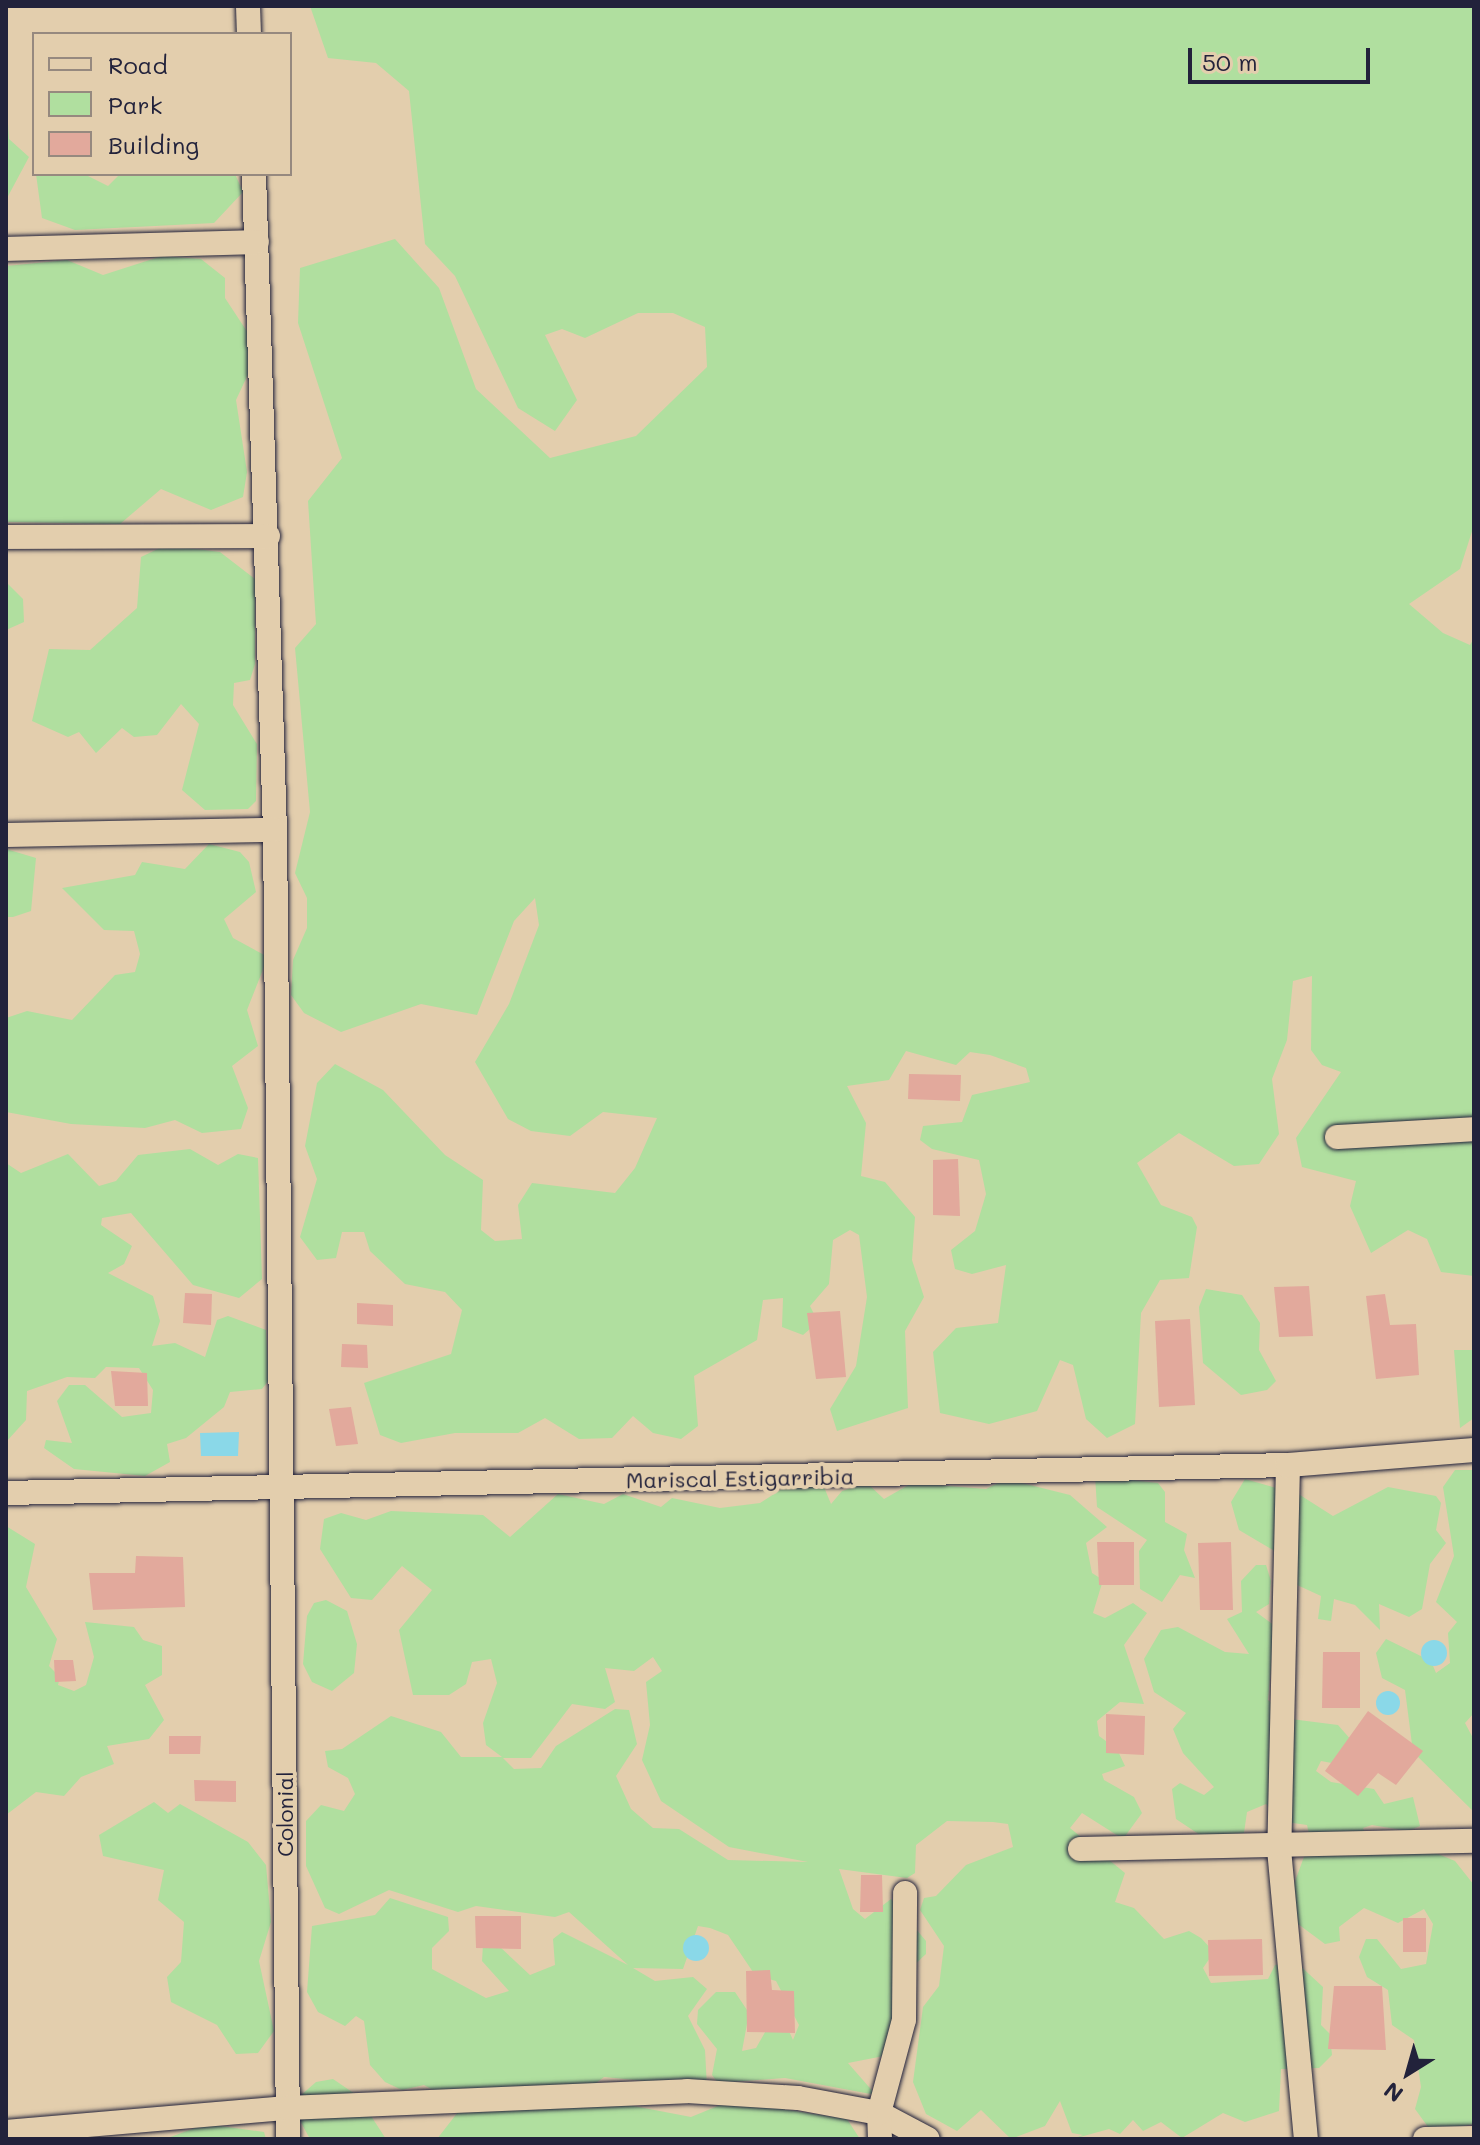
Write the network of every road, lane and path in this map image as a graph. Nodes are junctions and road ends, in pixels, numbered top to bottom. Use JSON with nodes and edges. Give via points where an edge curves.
{"nodes":[{"id":1,"x":248,"y":6,"type":"edge"},
{"id":2,"x":249,"y":32,"type":"edge"},
{"id":3,"x":254,"y":176,"type":"edge"},
{"id":4,"x":257,"y":242,"type":"junction"},
{"id":5,"x":6,"y":249,"type":"edge"},
{"id":6,"x":268,"y":536,"type":"junction"},
{"id":7,"x":6,"y":537,"type":"edge"},
{"id":8,"x":275,"y":830,"type":"junction"},
{"id":9,"x":6,"y":835,"type":"edge"},
{"id":10,"x":1474,"y":1129,"type":"edge"},
{"id":11,"x":1337,"y":1137,"type":"dead end"},
{"id":12,"x":1474,"y":1450,"type":"edge"},
{"id":13,"x":1288,"y":1465,"type":"junction"},
{"id":14,"x":282,"y":1488,"type":"junction"},
{"id":15,"x":6,"y":1493,"type":"edge"},
{"id":16,"x":1474,"y":1841,"type":"edge"},
{"id":17,"x":1080,"y":1849,"type":"dead end"},
{"id":18,"x":1279,"y":1849,"type":"junction"},
{"id":19,"x":905,"y":1893,"type":"dead end"},
{"id":20,"x":287,"y":2108,"type":"junction"},
{"id":21,"x":879,"y":2113,"type":"junction"},
{"id":22,"x":6,"y":2132,"type":"edge"},
{"id":23,"x":1474,"y":2138,"type":"edge"},
{"id":24,"x":288,"y":2139,"type":"edge"},
{"id":25,"x":880,"y":2139,"type":"edge"},
{"id":26,"x":928,"y":2139,"type":"edge"},
{"id":27,"x":1306,"y":2139,"type":"edge"},
{"id":28,"x":1425,"y":2139,"type":"edge"}],
"edges":[{"from":1,"to":2,"type":"street"},
{"from":3,"to":4,"type":"street","name":"Colonial"},
{"from":4,"to":5,"type":"street"},
{"from":4,"to":6,"type":"street","name":"Colonial"},
{"from":6,"to":7,"type":"street"},
{"from":6,"to":8,"type":"street","name":"Colonial"},
{"from":8,"to":9,"type":"street"},
{"from":8,"to":14,"type":"street","name":"Colonial"},
{"from":10,"to":11,"type":"street"},
{"from":12,"to":13,"type":"street","name":"Mariscal Estigarribia"},
{"from":13,"to":14,"type":"street","name":"Mariscal Estigarribia"},
{"from":13,"to":18,"type":"street"},
{"from":14,"to":15,"type":"street","name":"Mariscal Estigarribia"},
{"from":14,"to":20,"type":"street","name":"Colonial"},
{"from":16,"to":18,"type":"street"},
{"from":17,"to":18,"type":"street"},
{"from":18,"to":27,"type":"street"},
{"from":19,"to":21,"type":"street","via":[[904,2020]]},
{"from":20,"to":21,"type":"street","via":[[687,2091],[798,2098]]},
{"from":20,"to":22,"type":"street"},
{"from":20,"to":24,"type":"street","name":"Colonial"},
{"from":21,"to":25,"type":"street"},
{"from":21,"to":26,"type":"street"},
{"from":23,"to":28,"type":"street"}]}
